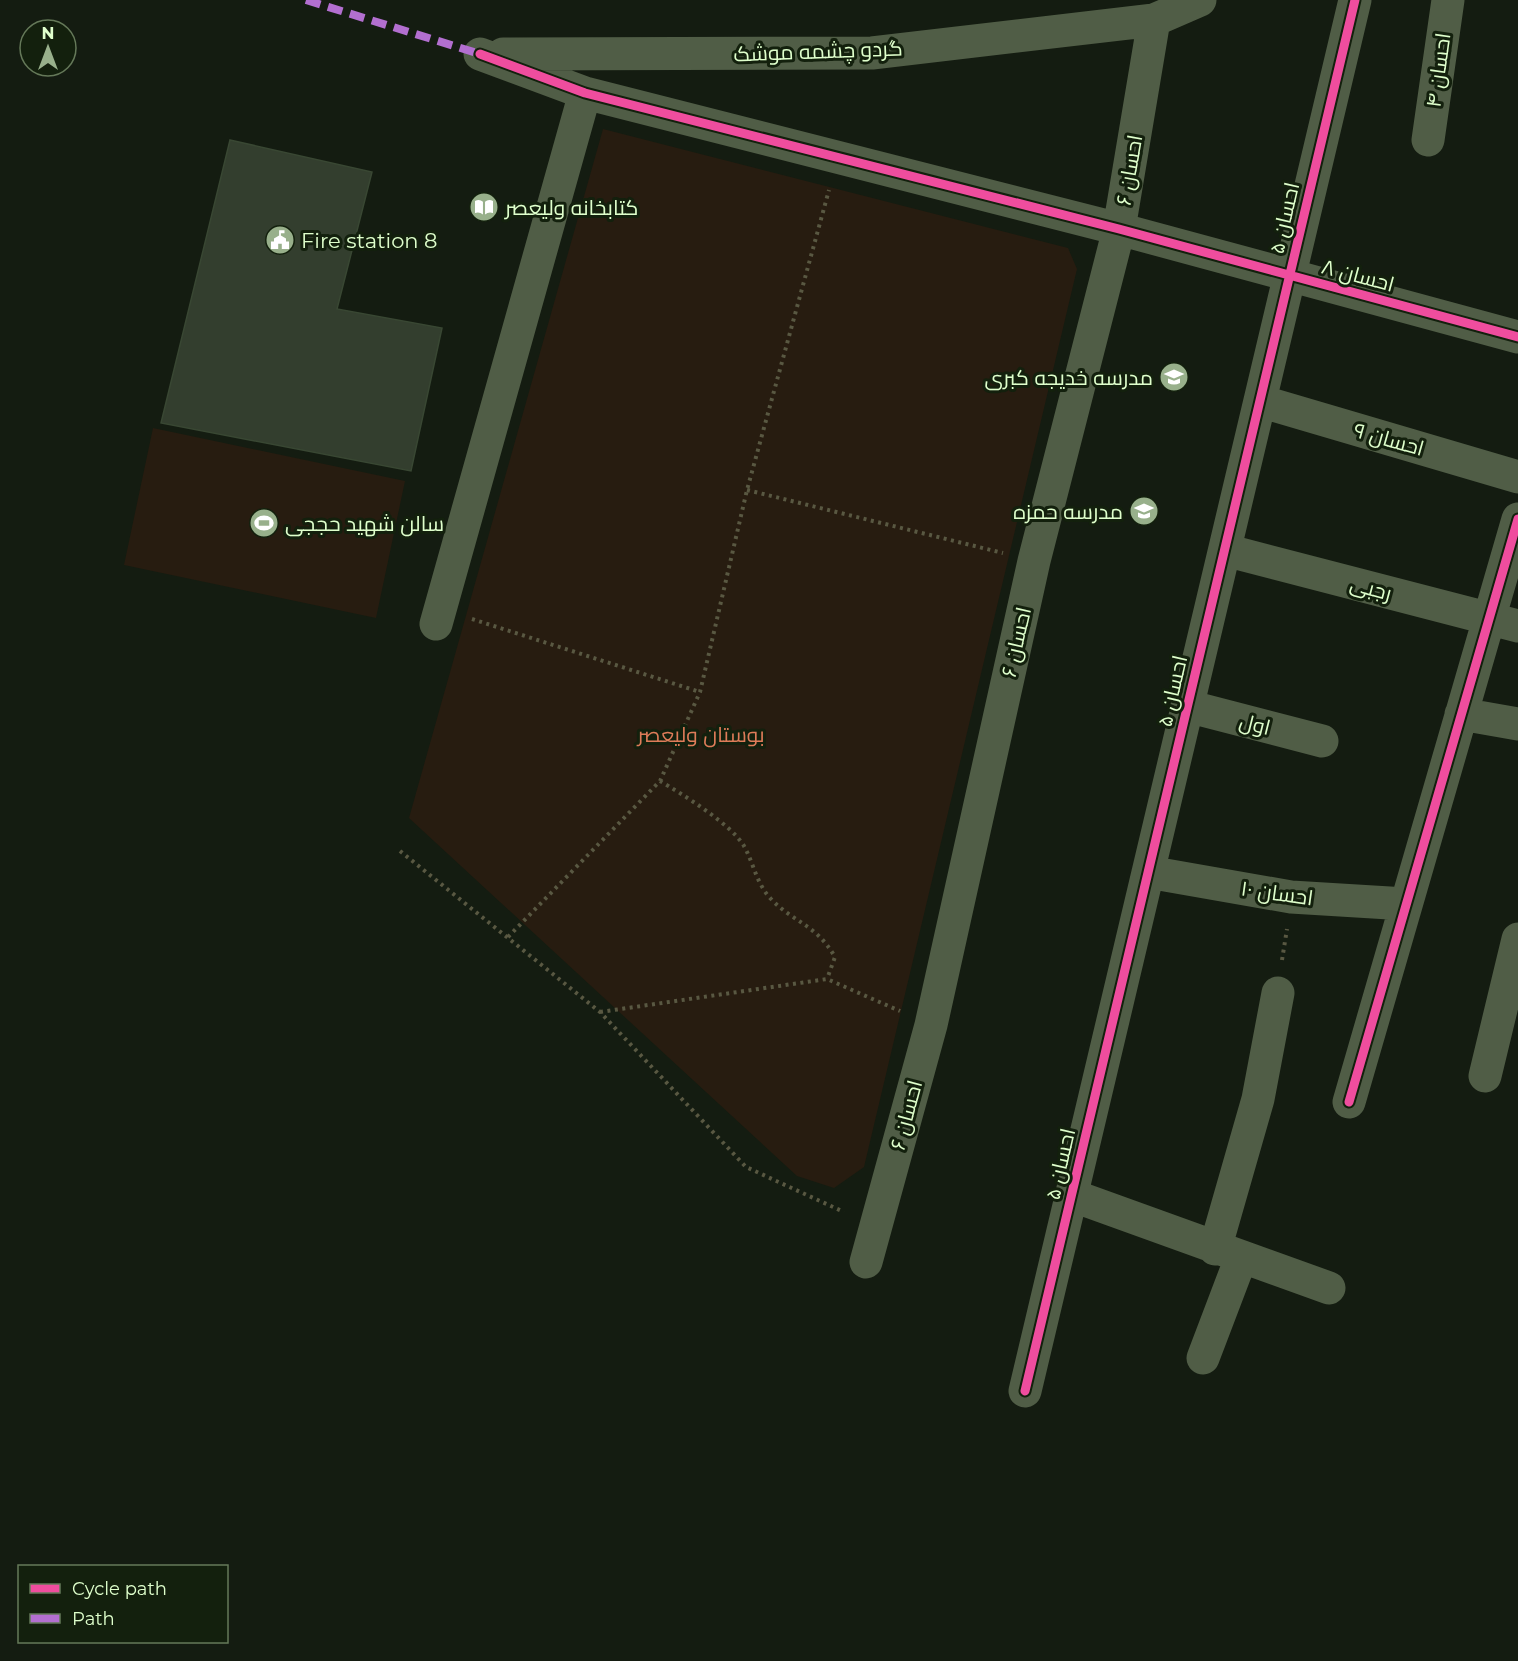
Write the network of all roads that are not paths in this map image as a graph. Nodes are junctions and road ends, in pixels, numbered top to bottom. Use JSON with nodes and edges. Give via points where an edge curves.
{"nodes":[{"id":1,"x":1200,"y":0,"type":"edge"},
{"id":2,"x":1355,"y":0,"type":"edge"},
{"id":3,"x":1448,"y":0,"type":"edge"},
{"id":4,"x":1154,"y":20,"type":"junction"},
{"id":5,"x":480,"y":54,"type":"joint"},
{"id":6,"x":585,"y":93,"type":"junction"},
{"id":7,"x":1428,"y":140,"type":"dead end"},
{"id":8,"x":1119,"y":229,"type":"junction"},
{"id":9,"x":1289,"y":275,"type":"junction"},
{"id":10,"x":1518,"y":337,"type":"edge"},
{"id":11,"x":1260,"y":401,"type":"junction"},
{"id":12,"x":1518,"y":477,"type":"edge"},
{"id":13,"x":1518,"y":519,"type":"edge"},
{"id":14,"x":1225,"y":550,"type":"junction"},
{"id":15,"x":439,"y":617,"type":"road end"},
{"id":16,"x":1503,"y":623,"type":"edge"},
{"id":17,"x":1187,"y":706,"type":"junction"},
{"id":18,"x":1461,"y":714,"type":"junction"},
{"id":19,"x":1518,"y":724,"type":"edge"},
{"id":20,"x":1322,"y":741,"type":"dead end"},
{"id":21,"x":1148,"y":872,"type":"junction"},
{"id":22,"x":1406,"y":904,"type":"junction"},
{"id":23,"x":1518,"y":939,"type":"edge"},
{"id":24,"x":1278,"y":993,"type":"road end"},
{"id":25,"x":1485,"y":1076,"type":"dead end"},
{"id":26,"x":1349,"y":1102,"type":"dead end"},
{"id":27,"x":1071,"y":1196,"type":"junction"},
{"id":28,"x":1228,"y":1253,"type":"junction"},
{"id":29,"x":866,"y":1262,"type":"dead end"},
{"id":30,"x":1329,"y":1288,"type":"dead end"},
{"id":31,"x":1203,"y":1358,"type":"dead end"},
{"id":32,"x":1025,"y":1391,"type":"dead end"}],
"edges":[{"from":1,"to":4,"type":"street","name":"گردو چشمه موشک"},
{"from":2,"to":9,"type":"street","name":"احسان ۵"},
{"from":3,"to":7,"type":"street","name":"احسان ۴"},
{"from":4,"to":5,"type":"street","name":"گردو چشمه موشک","via":[[872,53]]},
{"from":4,"to":8,"type":"street","name":"احسان ۶"},
{"from":5,"to":6,"type":"street","name":"احسان ۸"},
{"from":6,"to":8,"type":"street","name":"احسان ۸"},
{"from":6,"to":15,"type":"street"},
{"from":8,"to":9,"type":"street","name":"احسان ۸"},
{"from":8,"to":29,"type":"street","name":"احسان ۶","via":[[1034,561],[931,1025]]},
{"from":9,"to":10,"type":"street","name":"احسان ۸"},
{"from":9,"to":11,"type":"street","name":"احسان ۵"},
{"from":11,"to":12,"type":"street","name":"احسان ۹"},
{"from":11,"to":14,"type":"street","name":"احسان ۵"},
{"from":13,"to":16,"type":"street"},
{"from":14,"to":16,"type":"street","name":"رجبی"},
{"from":14,"to":17,"type":"street","name":"احسان ۵"},
{"from":16,"to":18,"type":"street"},
{"from":17,"to":20,"type":"street","name":"اول"},
{"from":17,"to":21,"type":"street","name":"احسان ۵"},
{"from":18,"to":19,"type":"street"},
{"from":18,"to":22,"type":"street"},
{"from":21,"to":22,"type":"street","name":"احسان ۱۰","via":[[1291,897]]},
{"from":21,"to":27,"type":"street","name":"احسان ۵"},
{"from":22,"to":26,"type":"street"},
{"from":23,"to":25,"type":"street"},
{"from":24,"to":28,"type":"street"},
{"from":27,"to":28,"type":"street"},
{"from":27,"to":32,"type":"street","name":"احسان ۵"},
{"from":28,"to":30,"type":"street"},
{"from":28,"to":31,"type":"street"}]}
